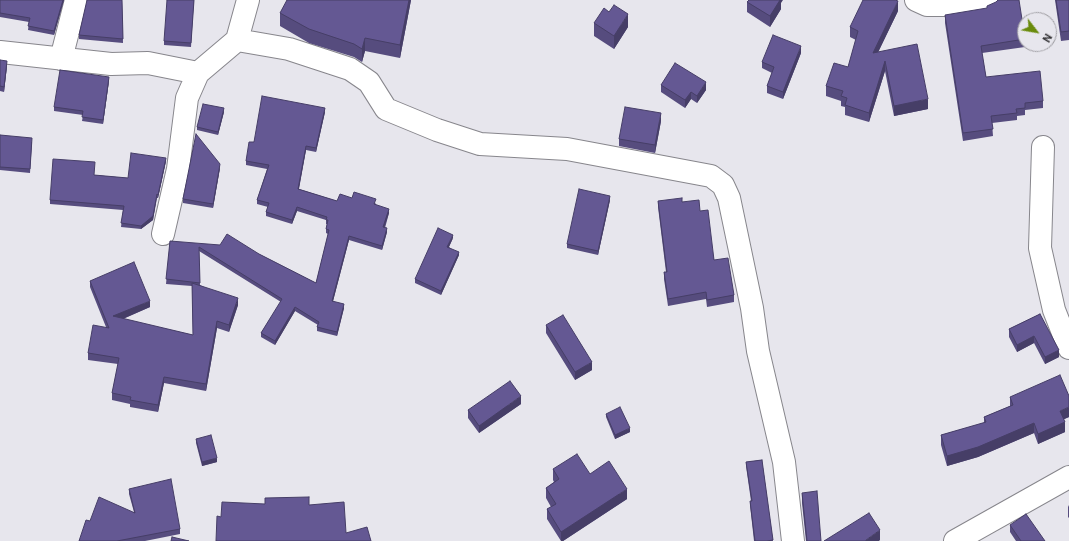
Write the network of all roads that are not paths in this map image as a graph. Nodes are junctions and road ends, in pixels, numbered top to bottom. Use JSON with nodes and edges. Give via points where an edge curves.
{"nodes":[{"id":1,"x":76,"y":0,"type":"edge"},
{"id":2,"x":248,"y":0,"type":"edge"},
{"id":3,"x":916,"y":0,"type":"edge"},
{"id":4,"x":988,"y":0,"type":"edge"},
{"id":5,"x":237,"y":40,"type":"junction"},
{"id":6,"x":0,"y":52,"type":"edge"},
{"id":7,"x":61,"y":59,"type":"junction"},
{"id":8,"x":198,"y":73,"type":"junction"},
{"id":9,"x":1043,"y":147,"type":"dead end"},
{"id":10,"x":163,"y":234,"type":"dead end"},
{"id":11,"x":1069,"y":348,"type":"edge"},
{"id":12,"x":1069,"y":477,"type":"edge"},
{"id":13,"x":793,"y":541,"type":"edge"},
{"id":14,"x":955,"y":541,"type":"edge"}],
"edges":[{"from":1,"to":7,"type":"street"},
{"from":2,"to":5,"type":"street"},
{"from":3,"to":4,"type":"street","via":[[927,5],[969,5]]},
{"from":5,"to":8,"type":"street"},
{"from":5,"to":13,"type":"street","via":[[289,50],[350,69],[369,82],[386,109],[436,130],[480,144],[567,150],[711,176],[722,185],[729,198],[752,308],[758,351],[784,462]]},
{"from":6,"to":7,"type":"street"},
{"from":7,"to":8,"type":"street","via":[[111,64],[148,63]]},
{"from":8,"to":10,"type":"street","via":[[187,98],[178,169]]},
{"from":9,"to":11,"type":"street","via":[[1040,248],[1054,310]]},
{"from":12,"to":14,"type":"street"}]}
